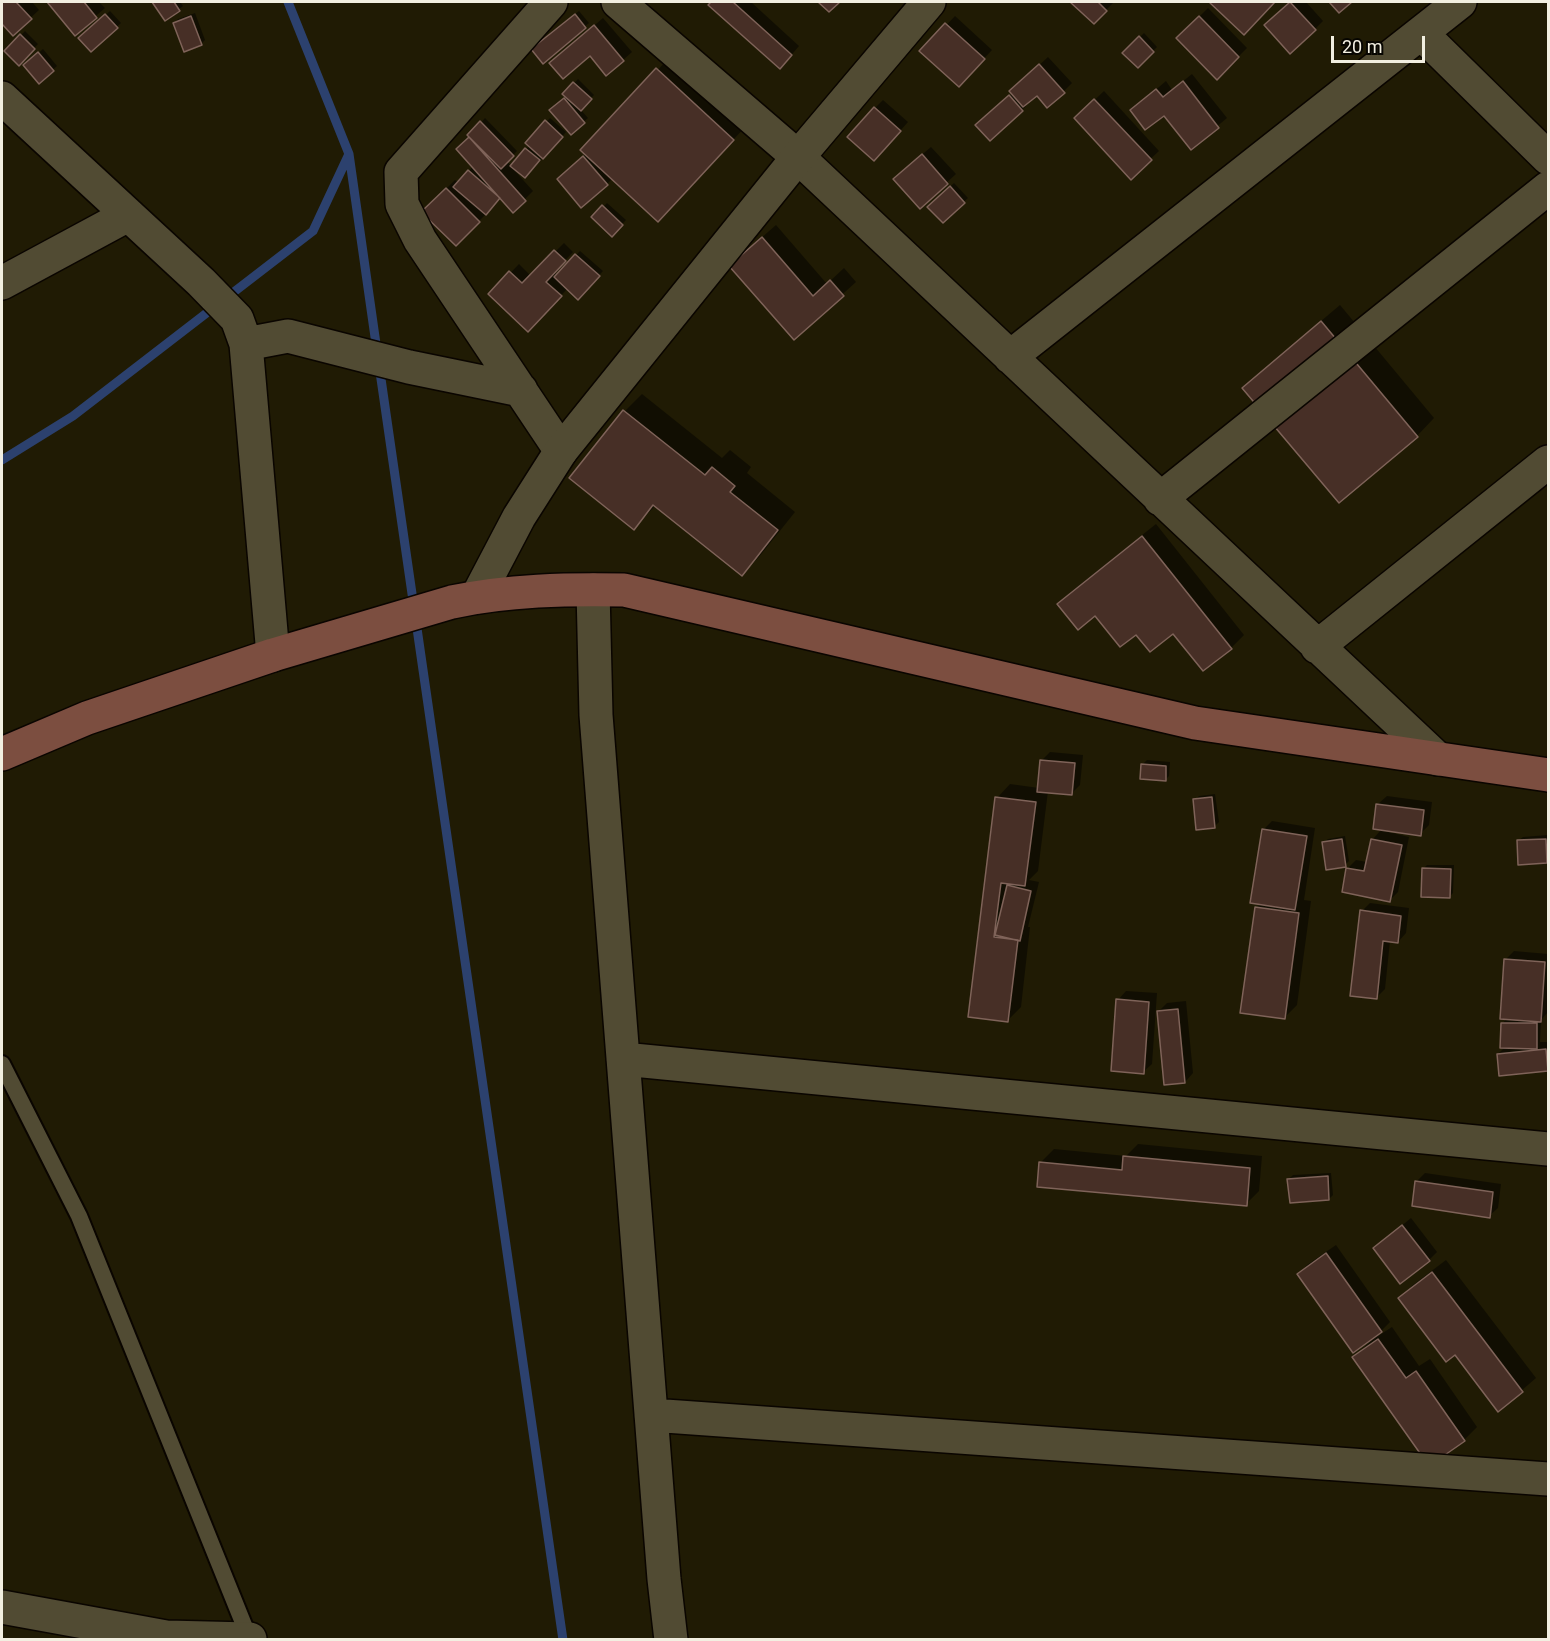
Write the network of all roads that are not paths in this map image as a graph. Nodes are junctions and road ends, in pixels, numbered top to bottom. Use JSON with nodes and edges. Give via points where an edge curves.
{"nodes":[{"id":1,"x":551,"y":2,"type":"edge"},
{"id":2,"x":618,"y":2,"type":"edge"},
{"id":3,"x":929,"y":2,"type":"edge"},
{"id":4,"x":1460,"y":2,"type":"edge"},
{"id":5,"x":1421,"y":33,"type":"junction"},
{"id":6,"x":2,"y":98,"type":"edge"},
{"id":7,"x":798,"y":157,"type":"junction"},
{"id":8,"x":1548,"y":158,"type":"edge"},
{"id":9,"x":1548,"y":188,"type":"edge"},
{"id":10,"x":128,"y":215,"type":"junction"},
{"id":11,"x":2,"y":283,"type":"edge"},
{"id":12,"x":241,"y":332,"type":"junction"},
{"id":13,"x":1010,"y":357,"type":"junction"},
{"id":14,"x":520,"y":390,"type":"junction"},
{"id":15,"x":561,"y":451,"type":"junction"},
{"id":16,"x":1548,"y":462,"type":"edge"},
{"id":17,"x":1160,"y":499,"type":"junction"},
{"id":18,"x":594,"y":590,"type":"junction"},
{"id":19,"x":464,"y":599,"type":"junction"},
{"id":20,"x":1317,"y":647,"type":"junction"},
{"id":21,"x":273,"y":656,"type":"junction"},
{"id":22,"x":2,"y":754,"type":"edge"},
{"id":23,"x":1438,"y":759,"type":"junction"},
{"id":24,"x":1548,"y":775,"type":"edge"},
{"id":25,"x":623,"y":1059,"type":"junction"},
{"id":26,"x":2,"y":1064,"type":"edge"},
{"id":27,"x":1548,"y":1149,"type":"edge"},
{"id":28,"x":651,"y":1414,"type":"junction"},
{"id":29,"x":1548,"y":1479,"type":"edge"},
{"id":30,"x":2,"y":1607,"type":"edge"},
{"id":31,"x":250,"y":1639,"type":"edge"},
{"id":32,"x":670,"y":1640,"type":"edge"}],
"edges":[{"from":1,"to":14,"type":"street","via":[[401,172],[402,204],[420,240]]},
{"from":2,"to":7,"type":"street"},
{"from":3,"to":7,"type":"street"},
{"from":4,"to":5,"type":"street"},
{"from":5,"to":8,"type":"street"},
{"from":5,"to":13,"type":"street"},
{"from":6,"to":10,"type":"street"},
{"from":7,"to":13,"type":"street"},
{"from":7,"to":15,"type":"street"},
{"from":9,"to":17,"type":"street"},
{"from":10,"to":11,"type":"street"},
{"from":10,"to":12,"type":"street","via":[[201,282]]},
{"from":12,"to":14,"type":"street","via":[[288,336],[409,368]]},
{"from":12,"to":21,"type":"street"},
{"from":13,"to":17,"type":"street"},
{"from":14,"to":15,"type":"street"},
{"from":15,"to":19,"type":"street"},
{"from":16,"to":20,"type":"street"},
{"from":17,"to":20,"type":"street"},
{"from":18,"to":19,"type":"main road"},
{"from":18,"to":23,"type":"main road","via":[[624,590],[1195,723]]},
{"from":18,"to":25,"type":"street","via":[[596,715]]},
{"from":19,"to":21,"type":"main road"},
{"from":20,"to":23,"type":"street"},
{"from":21,"to":22,"type":"main road","via":[[87,718]]},
{"from":23,"to":24,"type":"main road"},
{"from":25,"to":27,"type":"street"},
{"from":25,"to":28,"type":"street"},
{"from":26,"to":31,"type":"lane","via":[[79,1216]]},
{"from":28,"to":29,"type":"street"},
{"from":28,"to":32,"type":"street"},
{"from":30,"to":31,"type":"street","via":[[166,1637]]}]}
